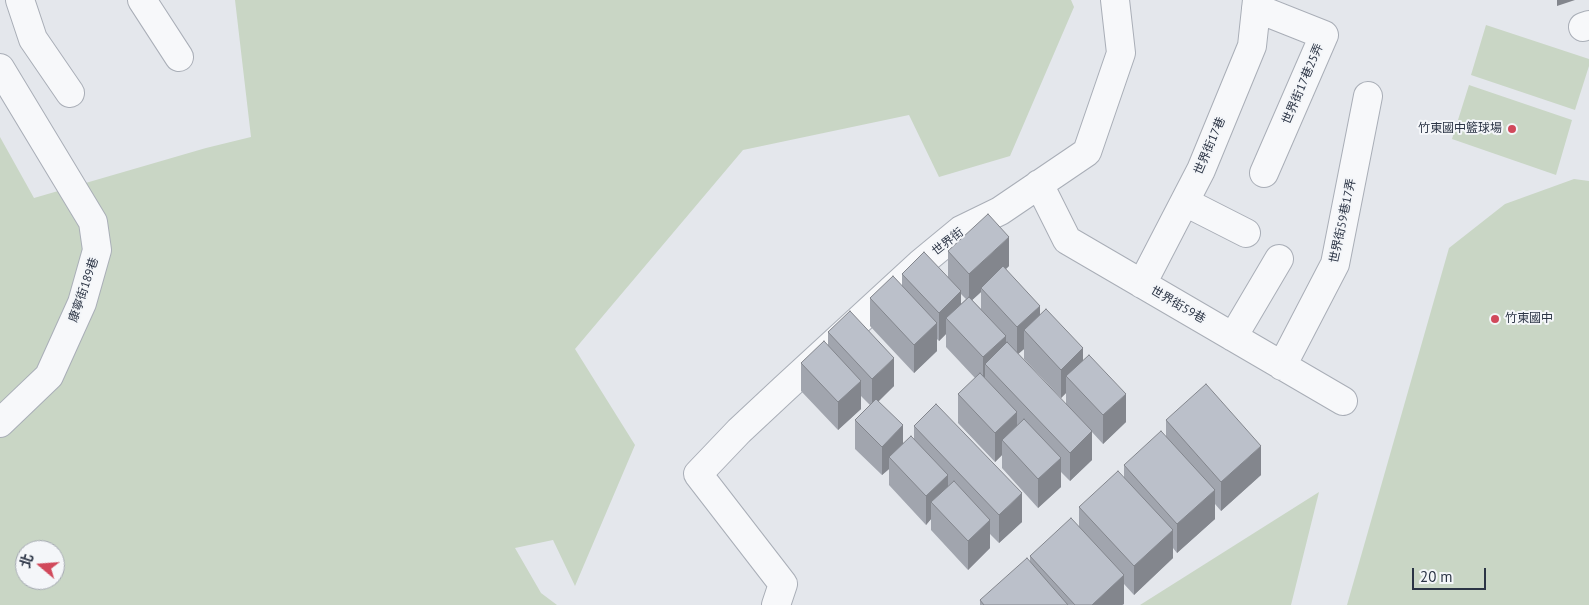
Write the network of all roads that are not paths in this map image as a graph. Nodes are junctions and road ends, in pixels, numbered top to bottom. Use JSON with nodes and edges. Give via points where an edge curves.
{"nodes":[{"id":1,"x":20,"y":0,"type":"edge"},
{"id":2,"x":142,"y":0,"type":"edge"},
{"id":3,"x":1115,"y":0,"type":"edge"},
{"id":4,"x":1257,"y":4,"type":"edge"},
{"id":5,"x":179,"y":56,"type":"dead end"},
{"id":6,"x":0,"y":68,"type":"edge"},
{"id":7,"x":70,"y":93,"type":"dead end"},
{"id":8,"x":1368,"y":96,"type":"dead end"},
{"id":9,"x":1264,"y":173,"type":"dead end"},
{"id":10,"x":1040,"y":184,"type":"junction"},
{"id":11,"x":1185,"y":202,"type":"junction"},
{"id":12,"x":1246,"y":233,"type":"dead end"},
{"id":13,"x":1279,"y":259,"type":"dead end"},
{"id":14,"x":1142,"y":284,"type":"junction"},
{"id":15,"x":1233,"y":337,"type":"junction"},
{"id":16,"x":1282,"y":366,"type":"junction"},
{"id":17,"x":1342,"y":401,"type":"dead end"},
{"id":18,"x":0,"y":423,"type":"edge"},
{"id":19,"x":776,"y":605,"type":"edge"}],
"edges":[{"from":1,"to":7,"type":"street","via":[[33,39]]},
{"from":2,"to":5,"type":"street"},
{"from":3,"to":10,"type":"street","name":"世界街","via":[[1121,53],[1087,152]]},
{"from":4,"to":9,"type":"street","name":"世界街17巷25弄","via":[[1324,35]]},
{"from":4,"to":11,"type":"street","name":"世界街17巷","via":[[1252,46]]},
{"from":6,"to":18,"type":"street","name":"康寧街189巷","via":[[93,222],[97,250],[82,303],[49,376]]},
{"from":8,"to":16,"type":"street","name":"世界街59巷17弄","via":[[1335,264]]},
{"from":10,"to":14,"type":"street","name":"世界街59巷","via":[[1067,240]]},
{"from":10,"to":19,"type":"street","name":"世界街","via":[[1000,211],[961,230],[942,246],[777,395],[698,474],[783,584]]},
{"from":11,"to":12,"type":"street"},
{"from":11,"to":14,"type":"street","name":"世界街17巷"},
{"from":13,"to":15,"type":"street"},
{"from":14,"to":15,"type":"street","name":"世界街59巷"},
{"from":15,"to":16,"type":"street","name":"世界街59巷"},
{"from":16,"to":17,"type":"street","name":"世界街59巷"}]}
